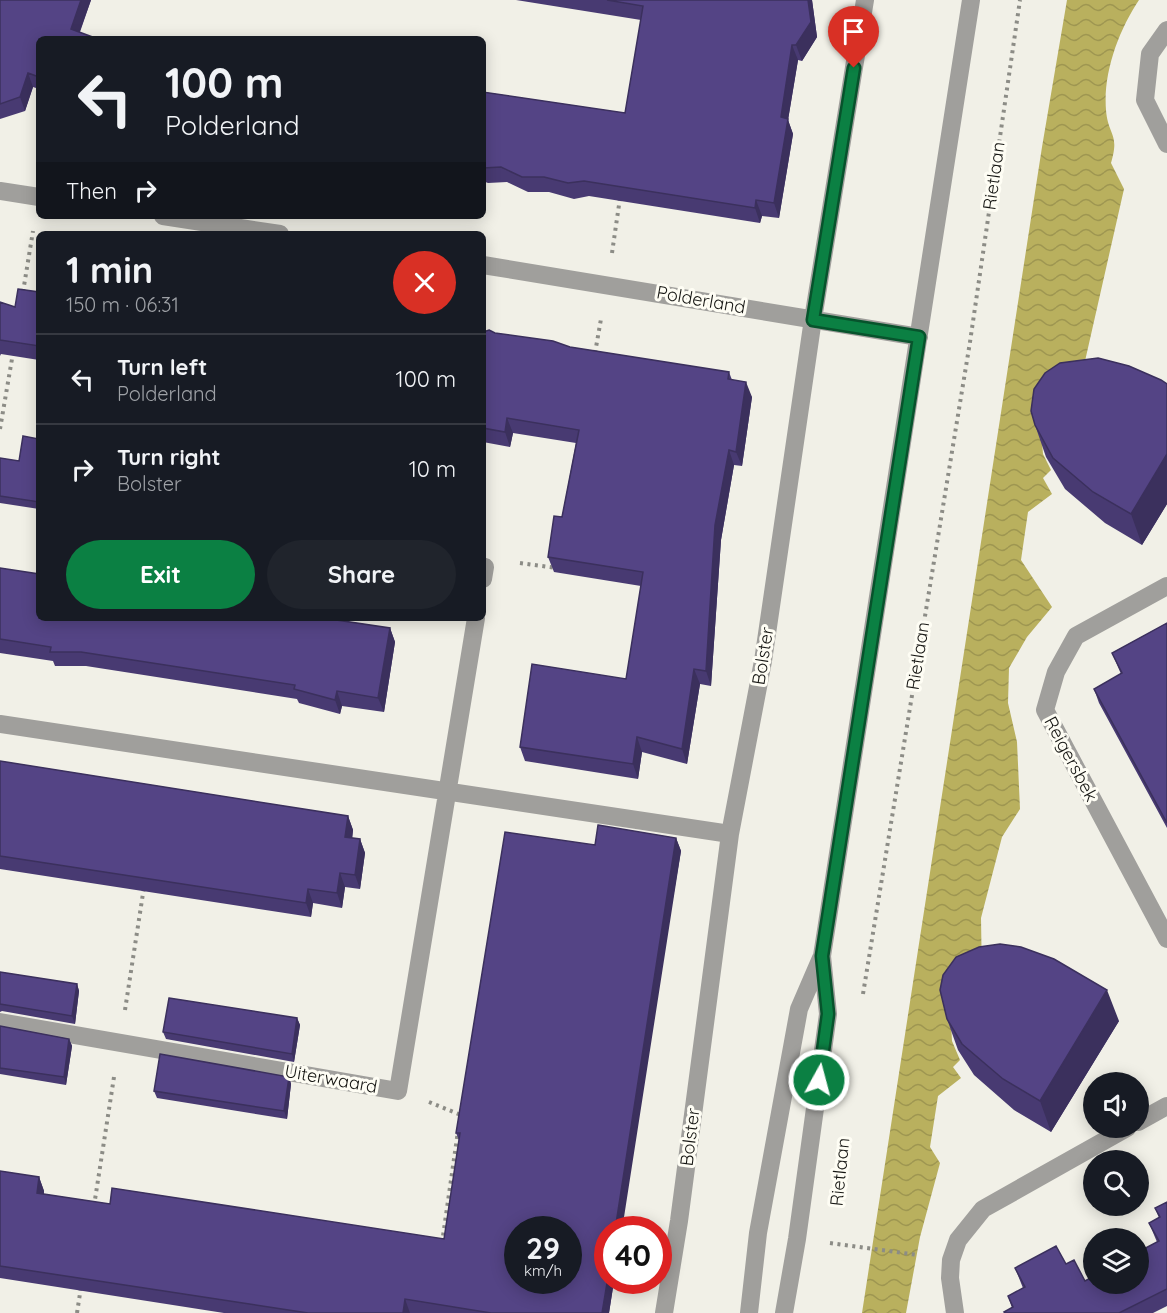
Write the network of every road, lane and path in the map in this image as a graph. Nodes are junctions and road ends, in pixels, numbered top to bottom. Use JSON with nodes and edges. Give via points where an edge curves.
{"nodes":[{"id":1,"x":865,"y":0,"type":"edge"},
{"id":2,"x":971,"y":0,"type":"edge"},
{"id":3,"x":1020,"y":0,"type":"edge"},
{"id":4,"x":1167,"y":30,"type":"edge"},
{"id":5,"x":1167,"y":144,"type":"edge"},
{"id":6,"x":0,"y":191,"type":"edge"},
{"id":7,"x":36,"y":197,"type":"edge"},
{"id":8,"x":36,"y":214,"type":"edge"},
{"id":9,"x":182,"y":219,"type":"edge"},
{"id":10,"x":260,"y":231,"type":"edge"},
{"id":11,"x":486,"y":266,"type":"edge"},
{"id":12,"x":21,"y":301,"type":"edge"},
{"id":13,"x":813,"y":320,"type":"junction"},
{"id":14,"x":919,"y":337,"type":"junction"},
{"id":15,"x":14,"y":348,"type":"edge"},
{"id":16,"x":0,"y":429,"type":"edge"},
{"id":17,"x":510,"y":561,"type":"dead end"},
{"id":18,"x":559,"y":569,"type":"edge"},
{"id":19,"x":1167,"y":586,"type":"edge"},
{"id":20,"x":475,"y":621,"type":"edge"},
{"id":21,"x":0,"y":724,"type":"edge"},
{"id":22,"x":447,"y":791,"type":"junction"},
{"id":23,"x":730,"y":834,"type":"junction"},
{"id":24,"x":1167,"y":939,"type":"edge"},
{"id":25,"x":822,"y":956,"type":"junction"},
{"id":26,"x":863,"y":995,"type":"dead end"},
{"id":27,"x":0,"y":1022,"type":"edge"},
{"id":28,"x":398,"y":1090,"type":"junction"},
{"id":29,"x":1167,"y":1106,"type":"edge"},
{"id":30,"x":1149,"y":1116,"type":"edge"},
{"id":31,"x":1109,"y":1138,"type":"edge"},
{"id":32,"x":833,"y":1232,"type":"dead end"},
{"id":33,"x":832,"y":1244,"type":"junction"},
{"id":34,"x":440,"y":1254,"type":"edge"},
{"id":35,"x":830,"y":1255,"type":"dead end"},
{"id":36,"x":951,"y":1260,"type":"junction"},
{"id":37,"x":664,"y":1313,"type":"edge"},
{"id":38,"x":749,"y":1313,"type":"edge"},
{"id":39,"x":784,"y":1313,"type":"edge"},
{"id":40,"x":955,"y":1313,"type":"edge"}],
"edges":[{"from":1,"to":13,"type":"street","name":"Bolster"},
{"from":2,"to":14,"type":"street","name":"Rietlaan"},
{"from":3,"to":26,"type":"path","name":"Rietlaan","via":[[970,342]]},
{"from":4,"to":5,"type":"street","via":[[1150,54],[1144,100]]},
{"from":6,"to":7,"type":"street"},
{"from":8,"to":12,"type":"path"},
{"from":9,"to":10,"type":"street"},
{"from":11,"to":13,"type":"street","name":"Polderland"},
{"from":13,"to":14,"type":"street","name":"Polderland"},
{"from":13,"to":23,"type":"street","name":"Bolster","via":[[763,661]]},
{"from":14,"to":25,"type":"street","name":"Rietlaan"},
{"from":15,"to":16,"type":"path"},
{"from":17,"to":18,"type":"path"},
{"from":19,"to":24,"type":"street","name":"Reigersbek","via":[[1076,636],[1056,672],[1045,710]]},
{"from":20,"to":22,"type":"street","name":"Uiterwaard"},
{"from":21,"to":22,"type":"street"},
{"from":22,"to":23,"type":"street"},
{"from":22,"to":28,"type":"street","name":"Uiterwaard"},
{"from":23,"to":37,"type":"street","name":"Bolster"},
{"from":25,"to":38,"type":"street","name":"Rietlaan","via":[[800,1009],[758,1233]]},
{"from":25,"to":39,"type":"street","name":"Rietlaan","via":[[828,1014],[798,1239]]},
{"from":27,"to":28,"type":"street","name":"Uiterwaard"},
{"from":28,"to":34,"type":"path","via":[[461,1114]]},
{"from":29,"to":30,"type":"street"},
{"from":31,"to":36,"type":"street","via":[[983,1209],[958,1240]]},
{"from":32,"to":33,"type":"path","name":"Rietlaan"},
{"from":33,"to":35,"type":"path","name":"Rietlaan"},
{"from":33,"to":36,"type":"path"},
{"from":36,"to":40,"type":"street"}]}
